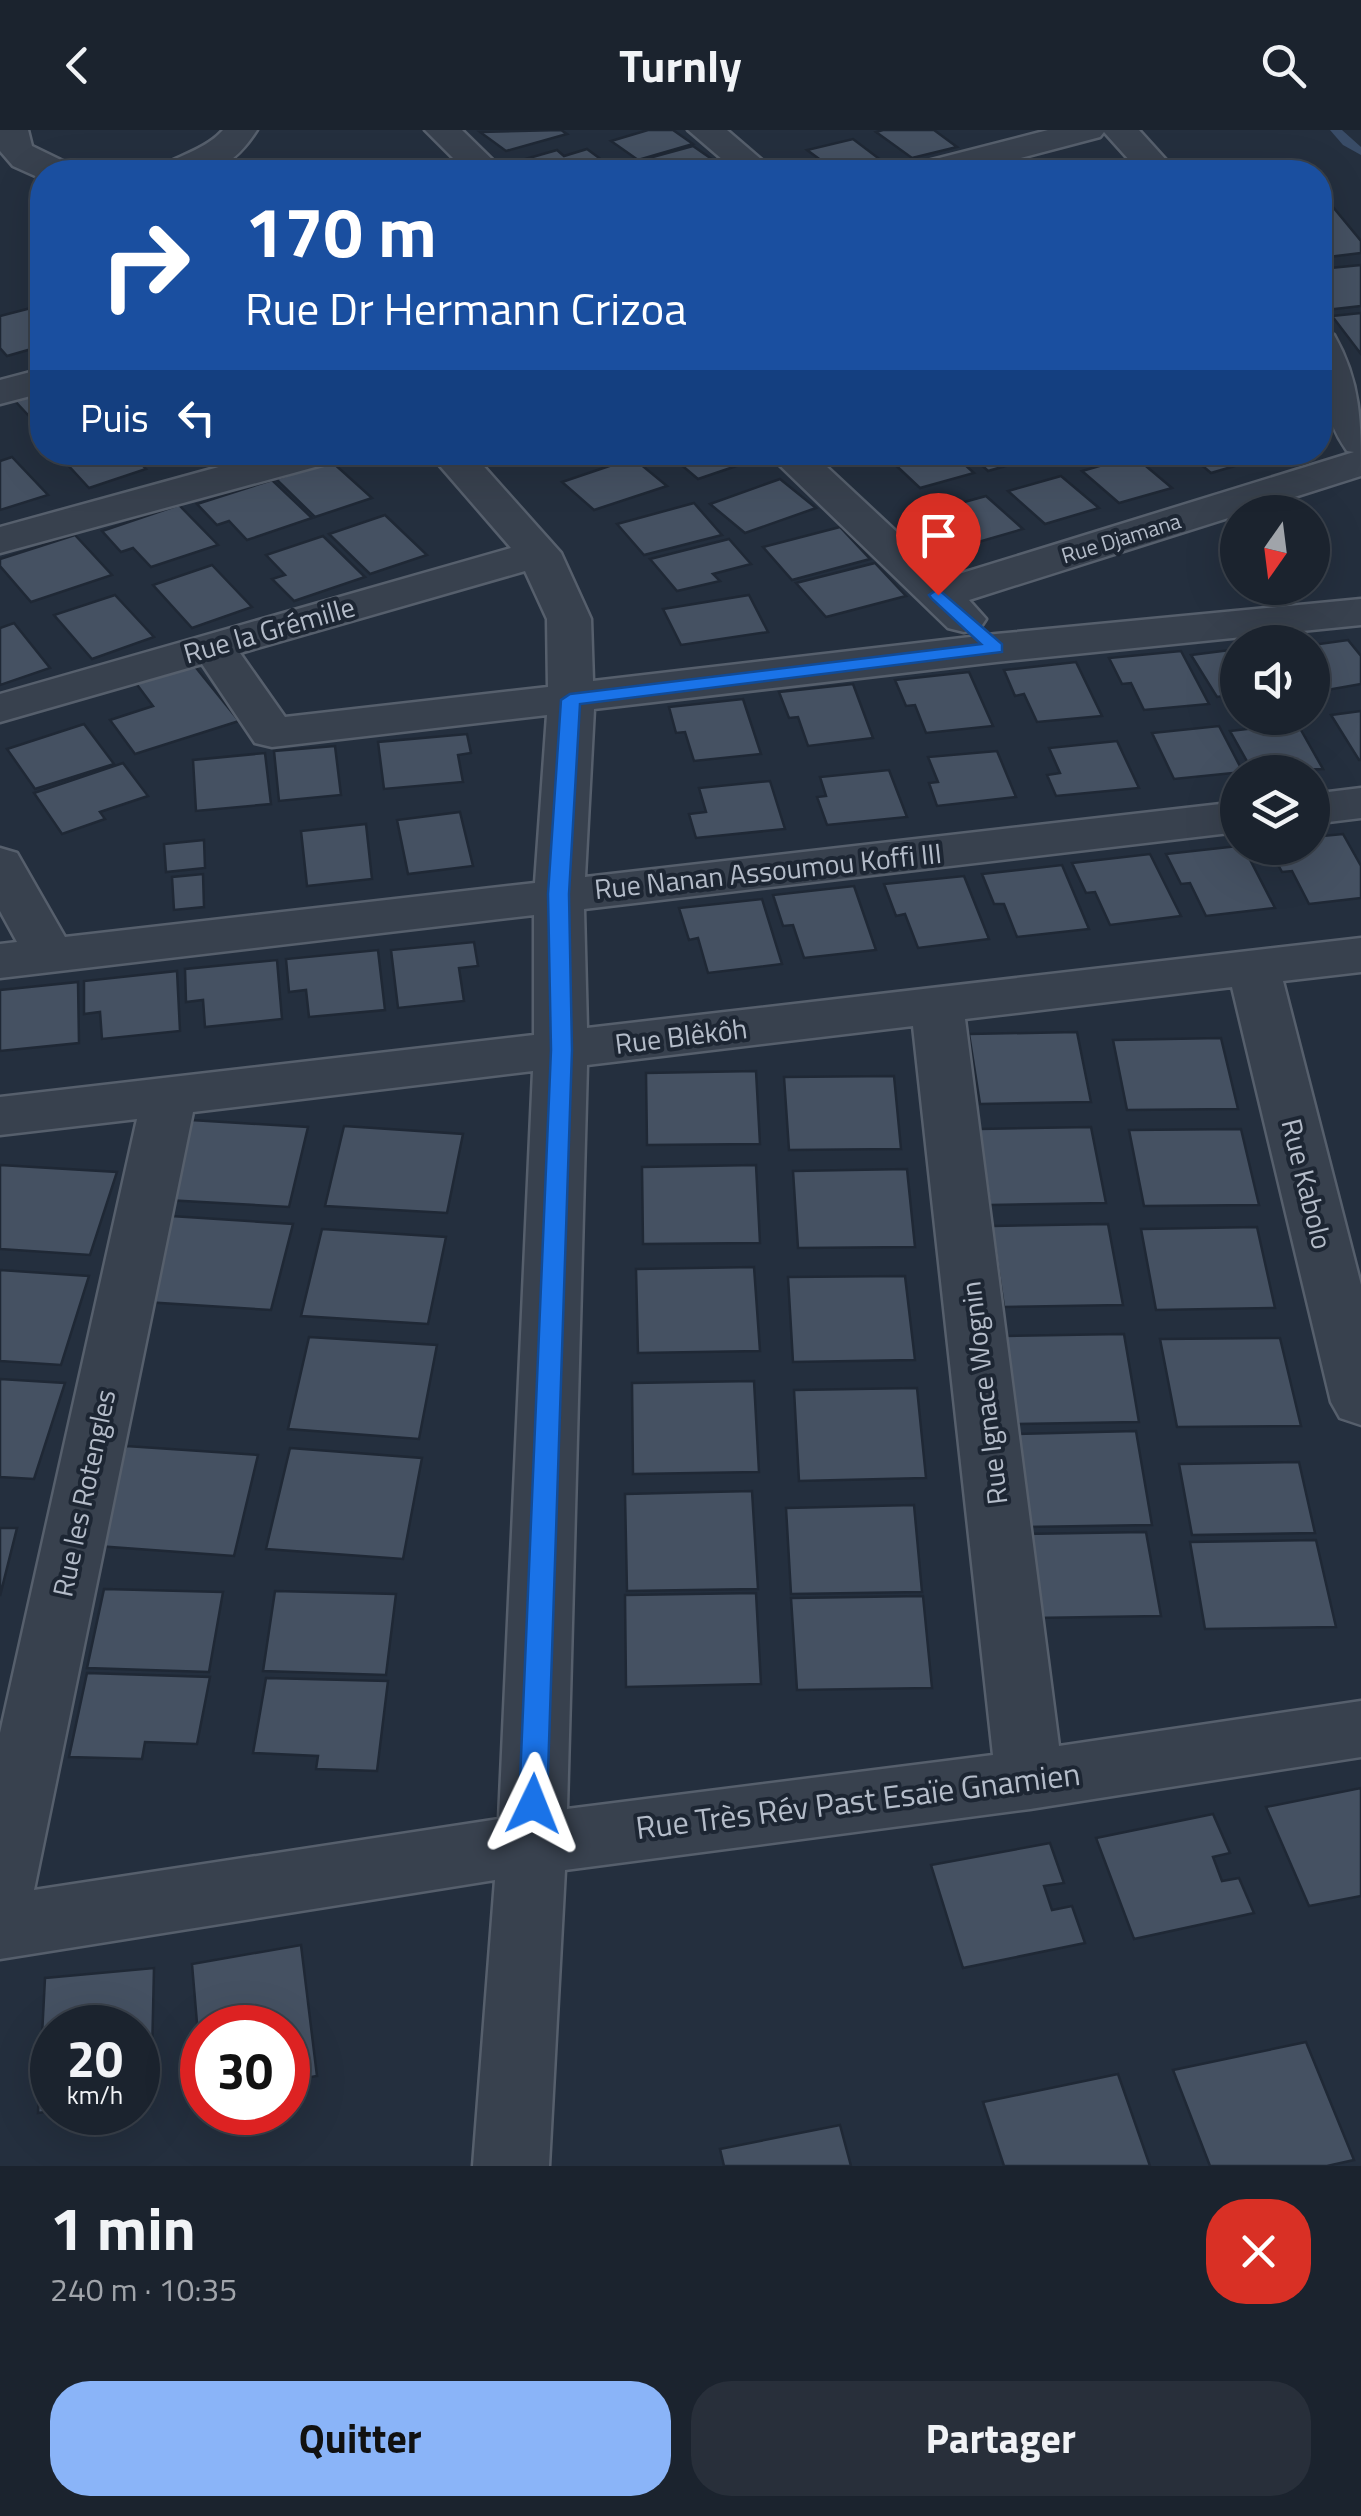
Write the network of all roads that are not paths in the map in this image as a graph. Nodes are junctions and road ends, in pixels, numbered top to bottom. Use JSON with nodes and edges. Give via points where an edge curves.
{"nodes":[{"id":1,"x":240,"y":130,"type":"edge"},
{"id":2,"x":442,"y":130,"type":"edge"},
{"id":3,"x":705,"y":130,"type":"edge"},
{"id":4,"x":1088,"y":130,"type":"edge"},
{"id":5,"x":1120,"y":130,"type":"edge"},
{"id":6,"x":9,"y":145,"type":"edge"},
{"id":7,"x":204,"y":160,"type":"edge"},
{"id":8,"x":475,"y":160,"type":"edge"},
{"id":9,"x":743,"y":160,"type":"edge"},
{"id":10,"x":975,"y":160,"type":"edge"},
{"id":11,"x":1148,"y":160,"type":"edge"},
{"id":12,"x":30,"y":161,"type":"edge"},
{"id":13,"x":1332,"y":372,"type":"edge"},
{"id":14,"x":30,"y":384,"type":"edge"},
{"id":15,"x":0,"y":392,"type":"edge"},
{"id":16,"x":1361,"y":442,"type":"edge"},
{"id":17,"x":1361,"y":463,"type":"edge"},
{"id":18,"x":274,"y":465,"type":"edge"},
{"id":19,"x":460,"y":465,"type":"edge"},
{"id":20,"x":812,"y":465,"type":"edge"},
{"id":21,"x":0,"y":540,"type":"edge"},
{"id":22,"x":539,"y":553,"type":"junction"},
{"id":23,"x":938,"y":595,"type":"junction"},
{"id":24,"x":1361,"y":612,"type":"edge"},
{"id":25,"x":213,"y":646,"type":"junction"},
{"id":26,"x":996,"y":648,"type":"junction"},
{"id":27,"x":570,"y":700,"type":"junction"},
{"id":28,"x":0,"y":708,"type":"edge"},
{"id":29,"x":1361,"y":803,"type":"edge"},
{"id":30,"x":1330,"y":807,"type":"edge"},
{"id":31,"x":1220,"y":819,"type":"edge"},
{"id":32,"x":0,"y":864,"type":"edge"},
{"id":33,"x":559,"y":894,"type":"junction"},
{"id":34,"x":49,"y":955,"type":"junction"},
{"id":35,"x":1361,"y":955,"type":"edge"},
{"id":36,"x":0,"y":961,"type":"edge"},
{"id":37,"x":1253,"y":966,"type":"junction"},
{"id":38,"x":937,"y":1007,"type":"junction"},
{"id":39,"x":562,"y":1050,"type":"junction"},
{"id":40,"x":169,"y":1098,"type":"junction"},
{"id":41,"x":0,"y":1116,"type":"edge"},
{"id":42,"x":1361,"y":1402,"type":"edge"},
{"id":43,"x":1361,"y":1730,"type":"edge"},
{"id":44,"x":1030,"y":1780,"type":"junction"},
{"id":45,"x":532,"y":1844,"type":"junction"},
{"id":46,"x":0,"y":1889,"type":"edge"},
{"id":47,"x":0,"y":1926,"type":"edge"},
{"id":48,"x":511,"y":2166,"type":"edge"}],
"edges":[{"from":1,"to":7,"type":"street","via":[[227,148]]},
{"from":2,"to":8,"type":"street"},
{"from":3,"to":9,"type":"street"},
{"from":4,"to":10,"type":"street"},
{"from":5,"to":11,"type":"street"},
{"from":6,"to":12,"type":"street"},
{"from":13,"to":16,"type":"street"},
{"from":14,"to":15,"type":"street"},
{"from":17,"to":23,"type":"street","name":"Rue Djamana"},
{"from":18,"to":21,"type":"street"},
{"from":19,"to":22,"type":"street"},
{"from":20,"to":23,"type":"street"},
{"from":22,"to":25,"type":"street","name":"Rue la Grémille"},
{"from":22,"to":27,"type":"street","via":[[570,618]]},
{"from":23,"to":26,"type":"street"},
{"from":24,"to":26,"type":"street"},
{"from":25,"to":27,"type":"street","via":[[272,733]]},
{"from":25,"to":28,"type":"street","name":"Rue la Grémille"},
{"from":26,"to":27,"type":"street"},
{"from":27,"to":33,"type":"street"},
{"from":29,"to":30,"type":"street"},
{"from":31,"to":33,"type":"street","name":"Rue Nanan Assoumou Koffi III"},
{"from":32,"to":34,"type":"street"},
{"from":33,"to":34,"type":"street","name":"Rue Nanan Assoumou Koffi III"},
{"from":33,"to":39,"type":"street"},
{"from":34,"to":36,"type":"street","name":"Rue Nanan Assoumou Koffi III"},
{"from":35,"to":37,"type":"street","name":"Rue Blêkôh"},
{"from":37,"to":38,"type":"street","name":"Rue Blêkôh"},
{"from":37,"to":42,"type":"street","name":"Rue Kabolo"},
{"from":38,"to":39,"type":"street","name":"Rue Blêkôh"},
{"from":38,"to":44,"type":"street","name":"Rue Ignace Wognin"},
{"from":39,"to":40,"type":"street","name":"Rue Blêkôh"},
{"from":39,"to":45,"type":"street"},
{"from":40,"to":41,"type":"street","name":"Rue Blêkôh"},
{"from":40,"to":46,"type":"street","name":"Rue les Rotengles"},
{"from":43,"to":44,"type":"street","name":"Rue Très Rév Past Esaïe Gnamien"},
{"from":44,"to":45,"type":"street","name":"Rue Très Rév Past Esaïe Gnamien"},
{"from":45,"to":47,"type":"street","name":"Rue Très Rév Past Esaïe Gnamien"},
{"from":45,"to":48,"type":"street"}]}
